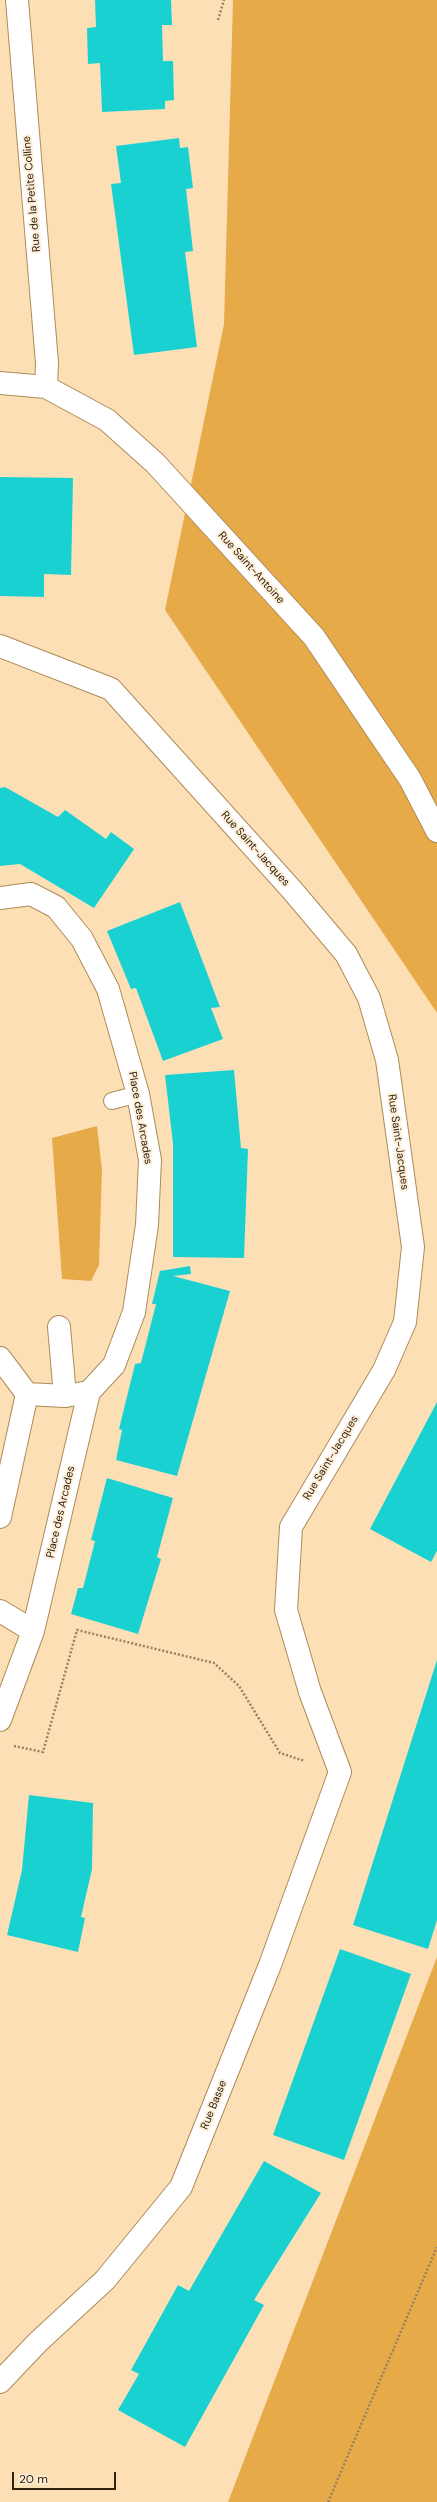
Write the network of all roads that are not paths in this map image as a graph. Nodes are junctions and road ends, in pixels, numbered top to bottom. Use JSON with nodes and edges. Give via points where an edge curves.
{"nodes":[{"id":1,"x":17,"y":0,"type":"edge"},
{"id":2,"x":0,"y":383,"type":"edge"},
{"id":3,"x":46,"y":387,"type":"junction"},
{"id":4,"x":0,"y":646,"type":"edge"},
{"id":5,"x":437,"y":831,"type":"edge"},
{"id":6,"x":0,"y":898,"type":"edge"},
{"id":7,"x":138,"y":1094,"type":"junction"},
{"id":8,"x":112,"y":1100,"type":"dead end"},
{"id":9,"x":59,"y":1327,"type":"dead end"},
{"id":10,"x":0,"y":1358,"type":"edge"},
{"id":11,"x":89,"y":1392,"type":"junction"},
{"id":12,"x":27,"y":1394,"type":"junction"},
{"id":13,"x":65,"y":1396,"type":"junction"},
{"id":14,"x":0,"y":1517,"type":"edge"},
{"id":15,"x":0,"y":1612,"type":"edge"},
{"id":16,"x":33,"y":1631,"type":"junction"},
{"id":17,"x":0,"y":1720,"type":"edge"},
{"id":18,"x":340,"y":1772,"type":"joint"},
{"id":19,"x":0,"y":2382,"type":"edge"}],
"edges":[{"from":1,"to":3,"type":"street","name":"Rue de la Petite Colline","via":[[47,363]]},
{"from":2,"to":3,"type":"street","name":"Rue Saint-Antoine"},
{"from":3,"to":5,"type":"street","name":"Rue Saint-Antoine","via":[[107,420],[156,463],[314,637],[410,779]]},
{"from":4,"to":18,"type":"street","name":"Rue Saint-Jacques","via":[[111,689],[341,948],[369,998],[387,1060],[413,1247],[405,1322],[384,1370],[291,1527],[286,1610],[310,1692]]},
{"from":6,"to":7,"type":"street","name":"Place des Arcades","via":[[31,894],[56,908],[82,939],[108,989]]},
{"from":7,"to":8,"type":"lane"},
{"from":7,"to":11,"type":"street","name":"Place des Arcades","via":[[150,1160],[148,1225],[135,1305],[114,1365]]},
{"from":9,"to":13,"type":"street"},
{"from":10,"to":12,"type":"street"},
{"from":11,"to":13,"type":"street"},
{"from":11,"to":16,"type":"street","name":"Place des Arcades"},
{"from":12,"to":13,"type":"street"},
{"from":12,"to":14,"type":"street"},
{"from":15,"to":16,"type":"street"},
{"from":16,"to":17,"type":"street","name":"Place des Arcades"},
{"from":18,"to":19,"type":"street","name":"Rue Basse","via":[[270,1965],[181,2187],[105,2280],[38,2342]]}]}
